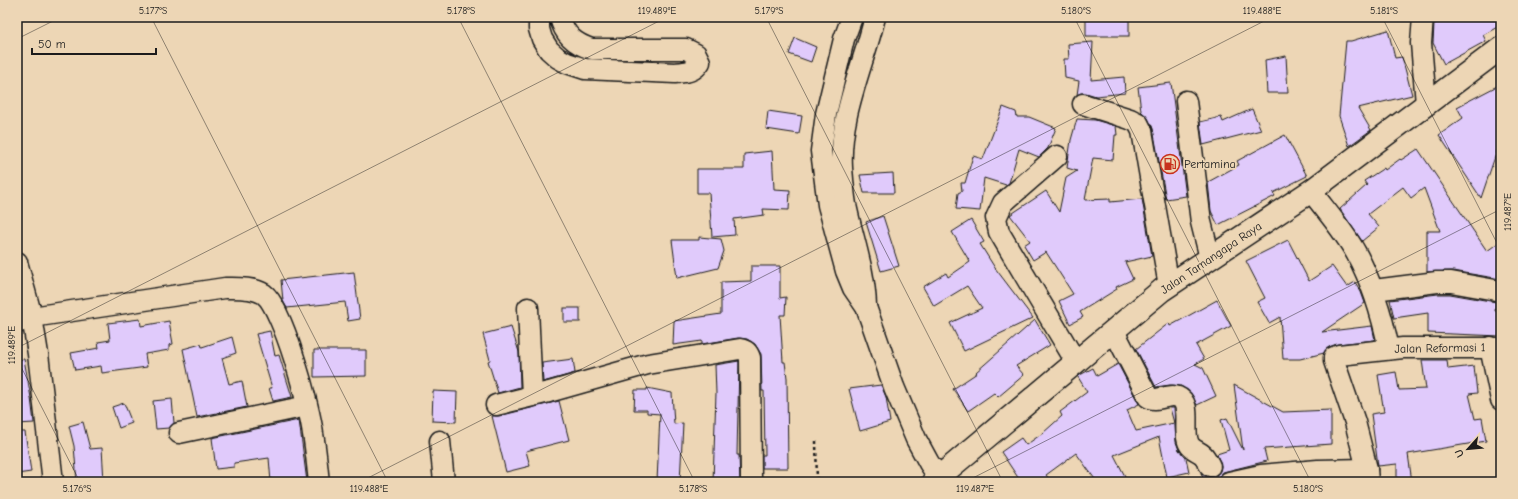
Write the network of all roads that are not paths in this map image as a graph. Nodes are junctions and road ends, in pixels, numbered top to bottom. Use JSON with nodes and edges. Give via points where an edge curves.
{"nodes":[{"id":1,"x":539,"y":17,"type":"edge"},
{"id":2,"x":852,"y":17,"type":"edge"},
{"id":3,"x":875,"y":17,"type":"edge"},
{"id":4,"x":1423,"y":17,"type":"edge"},
{"id":5,"x":561,"y":22,"type":"edge"},
{"id":6,"x":542,"y":39,"type":"junction"},
{"id":7,"x":1501,"y":48,"type":"edge"},
{"id":8,"x":1186,"y":101,"type":"dead end"},
{"id":9,"x":1084,"y":104,"type":"dead end"},
{"id":10,"x":1426,"y":104,"type":"junction"},
{"id":11,"x":1057,"y":156,"type":"dead end"},
{"id":12,"x":1311,"y":191,"type":"junction"},
{"id":13,"x":1210,"y":258,"type":"junction"},
{"id":14,"x":17,"y":262,"type":"edge"},
{"id":15,"x":1169,"y":286,"type":"junction"},
{"id":16,"x":1374,"y":290,"type":"junction"},
{"id":17,"x":1501,"y":291,"type":"edge"},
{"id":18,"x":866,"y":307,"type":"junction"},
{"id":19,"x":528,"y":308,"type":"dead end"},
{"id":20,"x":24,"y":320,"type":"edge"},
{"id":21,"x":1114,"y":331,"type":"junction"},
{"id":22,"x":1495,"y":348,"type":"edge"},
{"id":23,"x":1389,"y":349,"type":"junction"},
{"id":24,"x":1076,"y":362,"type":"junction"},
{"id":25,"x":532,"y":396,"type":"junction"},
{"id":26,"x":1501,"y":400,"type":"edge"},
{"id":27,"x":496,"y":405,"type":"dead end"},
{"id":28,"x":308,"y":406,"type":"junction"},
{"id":29,"x":179,"y":433,"type":"dead end"},
{"id":30,"x":440,"y":441,"type":"dead end"},
{"id":31,"x":1210,"y":466,"type":"dead end"},
{"id":32,"x":1368,"y":476,"type":"edge"},
{"id":33,"x":938,"y":480,"type":"edge"},
{"id":34,"x":53,"y":482,"type":"edge"},
{"id":35,"x":318,"y":482,"type":"edge"},
{"id":36,"x":444,"y":482,"type":"edge"},
{"id":37,"x":751,"y":482,"type":"edge"},
{"id":38,"x":1229,"y":482,"type":"edge"}],
"edges":[{"from":1,"to":6,"type":"street"},
{"from":2,"to":18,"type":"street","via":[[844,39],[826,114],[821,151],[828,205],[840,254],[853,288]]},
{"from":3,"to":18,"type":"street","via":[[846,117],[842,143],[846,203],[866,287]]},
{"from":4,"to":10,"type":"street","via":[[1421,43]]},
{"from":5,"to":6,"type":"street"},
{"from":5,"to":6,"type":"street","via":[[571,38],[592,49],[686,49],[696,54],[700,62],[689,72],[675,73],[585,69],[558,58]]},
{"from":7,"to":10,"type":"main road","name":"Jalan Tamangapa Raya"},
{"from":8,"to":13,"type":"street","via":[[1201,222]]},
{"from":9,"to":15,"type":"street","via":[[1130,119],[1138,123],[1142,131]]},
{"from":10,"to":12,"type":"main road","name":"Jalan Tamangapa Raya"},
{"from":11,"to":24,"type":"street","via":[[1002,202],[996,218],[999,232]]},
{"from":12,"to":13,"type":"main road","name":"Jalan Tamangapa Raya"},
{"from":12,"to":16,"type":"street","name":"Jalan Reformasi 1","via":[[1350,243]]},
{"from":13,"to":15,"type":"main road","name":"Jalan Tamangapa Raya"},
{"from":14,"to":20,"type":"street"},
{"from":15,"to":21,"type":"main road","name":"Jalan Tamangapa Raya"},
{"from":16,"to":17,"type":"street","via":[[1451,282]]},
{"from":16,"to":23,"type":"street","name":"Jalan Reformasi 1"},
{"from":18,"to":33,"type":"street","via":[[894,387],[916,439]]},
{"from":19,"to":25,"type":"street"},
{"from":20,"to":28,"type":"street","via":[[225,288],[248,288],[264,294],[275,310],[288,338]]},
{"from":20,"to":34,"type":"street","via":[[38,354]]},
{"from":21,"to":24,"type":"main road","name":"Jalan Tamangapa Raya"},
{"from":21,"to":31,"type":"street","via":[[1148,397],[1152,399],[1177,396],[1182,399],[1186,408],[1186,435],[1189,444],[1203,454]]},
{"from":22,"to":23,"type":"street","name":"Jalan Reformasi 1"},
{"from":22,"to":26,"type":"street"},
{"from":23,"to":32,"type":"street","via":[[1339,355],[1333,359],[1354,416]]},
{"from":24,"to":33,"type":"main road","name":"Jalan Tamangapa Raya"},
{"from":25,"to":27,"type":"street"},
{"from":25,"to":37,"type":"street","via":[[648,364],[745,350],[750,358]]},
{"from":28,"to":29,"type":"street"},
{"from":28,"to":35,"type":"street"},
{"from":30,"to":36,"type":"street"},
{"from":32,"to":38,"type":"street","via":[[1318,470],[1261,475]]}]}
